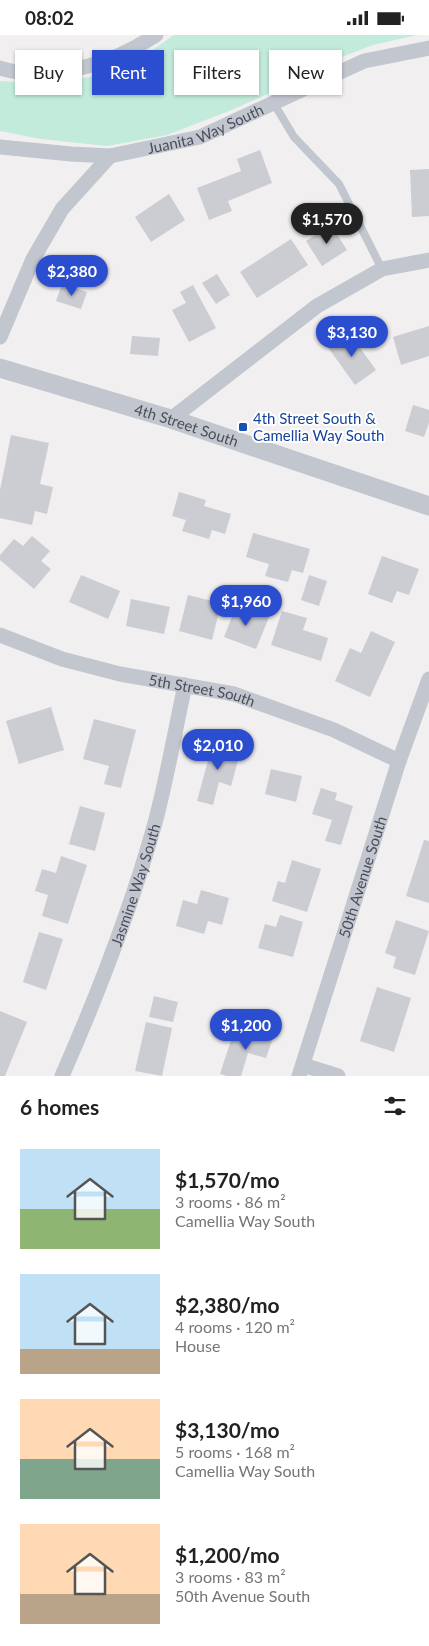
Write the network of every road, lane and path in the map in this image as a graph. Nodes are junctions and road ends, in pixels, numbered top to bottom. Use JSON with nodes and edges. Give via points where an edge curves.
{"nodes":[{"id":1,"x":156,"y":35,"type":"edge"},
{"id":2,"x":429,"y":48,"type":"edge"},
{"id":3,"x":0,"y":68,"type":"edge"},
{"id":4,"x":273,"y":103,"type":"junction"},
{"id":5,"x":0,"y":147,"type":"edge"},
{"id":6,"x":110,"y":156,"type":"junction"},
{"id":7,"x":429,"y":260,"type":"edge"},
{"id":8,"x":382,"y":269,"type":"junction"},
{"id":9,"x":0,"y":337,"type":"edge"},
{"id":10,"x":0,"y":368,"type":"edge"},
{"id":11,"x":171,"y":419,"type":"junction"},
{"id":12,"x":429,"y":506,"type":"edge"},
{"id":13,"x":0,"y":635,"type":"edge"},
{"id":14,"x":429,"y":679,"type":"edge"},
{"id":15,"x":185,"y":685,"type":"junction"},
{"id":16,"x":399,"y":761,"type":"junction"},
{"id":17,"x":301,"y":1070,"type":"edge"},
{"id":18,"x":62,"y":1076,"type":"edge"},
{"id":19,"x":338,"y":1076,"type":"edge"}],
"edges":[{"from":1,"to":3,"type":"street","via":[[132,50],[90,66],[45,73]]},
{"from":2,"to":4,"type":"street","name":"Juanita Way South","via":[[364,61]]},
{"from":4,"to":6,"type":"street","name":"Juanita Way South","via":[[200,137]]},
{"from":4,"to":8,"type":"lane","via":[[294,137],[339,184]]},
{"from":5,"to":6,"type":"street","name":"Juanita Way South"},
{"from":6,"to":9,"type":"street","via":[[62,209],[33,259]]},
{"from":7,"to":8,"type":"street"},
{"from":8,"to":11,"type":"street","via":[[317,306]]},
{"from":10,"to":11,"type":"street","name":"4th Street South"},
{"from":11,"to":12,"type":"street","name":"4th Street South"},
{"from":13,"to":15,"type":"street","name":"5th Street South","via":[[62,659],[120,674]]},
{"from":14,"to":16,"type":"street","name":"50th Avenue South"},
{"from":15,"to":16,"type":"street","name":"5th Street South","via":[[234,694],[284,711],[334,730]]},
{"from":15,"to":18,"type":"street","name":"Jasmine Way South","via":[[155,821],[129,907]]},
{"from":16,"to":17,"type":"street","name":"50th Avenue South"},
{"from":17,"to":19,"type":"street"}]}
